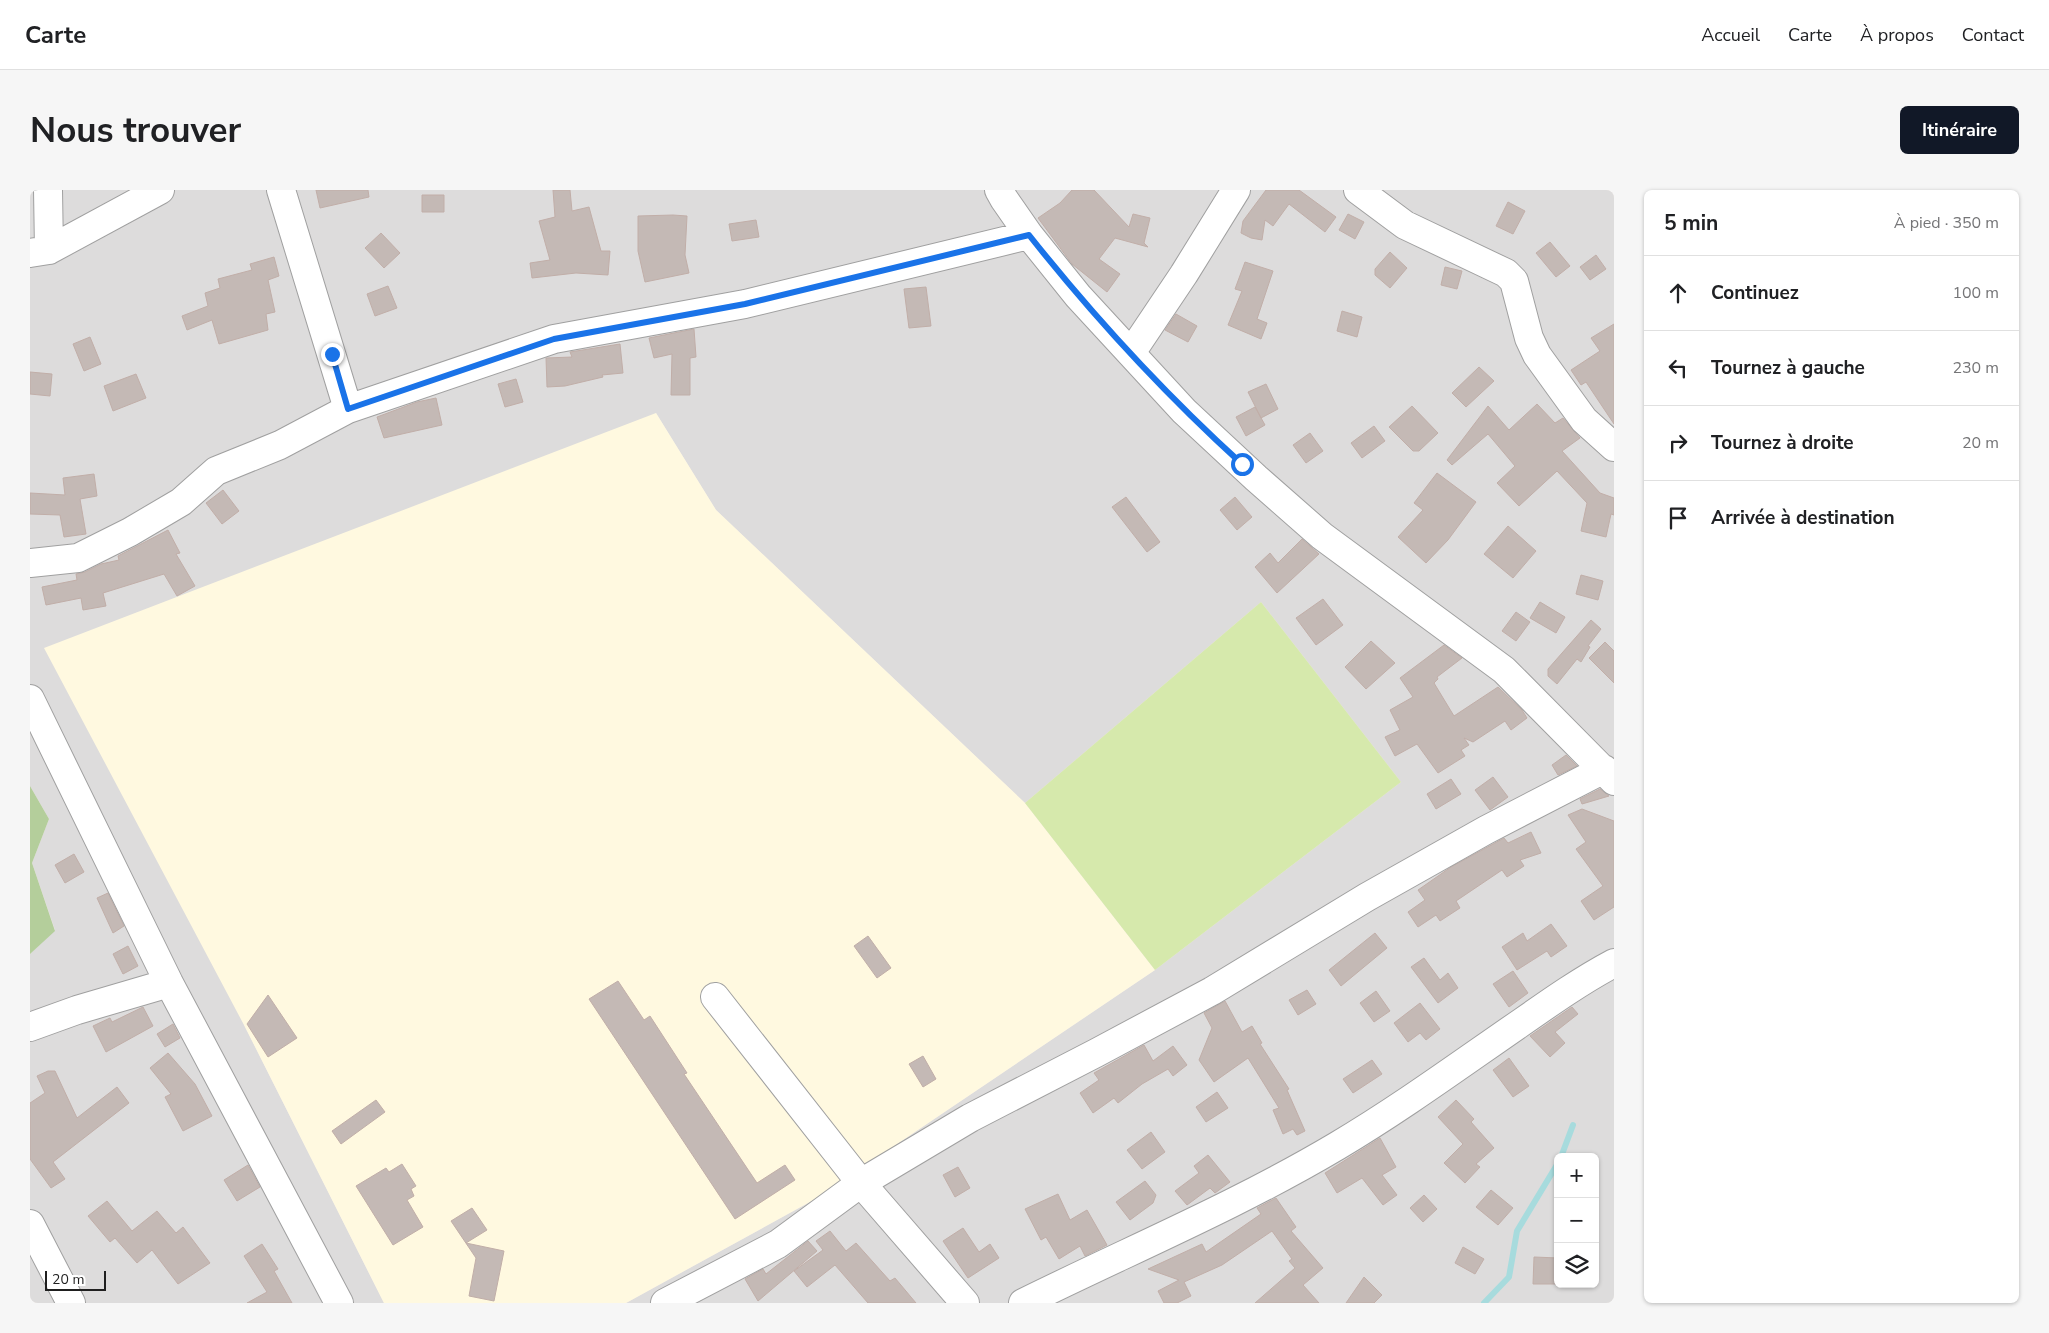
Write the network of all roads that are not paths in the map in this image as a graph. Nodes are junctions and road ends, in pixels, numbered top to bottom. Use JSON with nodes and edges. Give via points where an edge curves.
{"nodes":[{"id":1,"x":48,"y":190,"type":"edge"},
{"id":2,"x":160,"y":190,"type":"edge"},
{"id":3,"x":281,"y":190,"type":"edge"},
{"id":4,"x":999,"y":190,"type":"edge"},
{"id":5,"x":1236,"y":190,"type":"edge"},
{"id":6,"x":1358,"y":190,"type":"edge"},
{"id":7,"x":1029,"y":235,"type":"junction"},
{"id":8,"x":39,"y":252,"type":"edge"},
{"id":9,"x":1131,"y":352,"type":"junction"},
{"id":10,"x":348,"y":409,"type":"junction"},
{"id":11,"x":1614,"y":447,"type":"edge"},
{"id":12,"x":30,"y":563,"type":"edge"},
{"id":13,"x":30,"y":699,"type":"edge"},
{"id":14,"x":1609,"y":775,"type":"edge"},
{"id":15,"x":1614,"y":962,"type":"edge"},
{"id":16,"x":169,"y":983,"type":"junction"},
{"id":17,"x":715,"y":997,"type":"dead end"},
{"id":18,"x":30,"y":1027,"type":"edge"},
{"id":19,"x":861,"y":1183,"type":"junction"},
{"id":20,"x":30,"y":1224,"type":"edge"},
{"id":21,"x":667,"y":1302,"type":"edge"},
{"id":22,"x":72,"y":1303,"type":"edge"},
{"id":23,"x":339,"y":1303,"type":"edge"},
{"id":24,"x":964,"y":1303,"type":"edge"},
{"id":25,"x":1023,"y":1303,"type":"edge"}],
"edges":[{"from":1,"to":8,"type":"street"},
{"from":2,"to":8,"type":"street"},
{"from":3,"to":10,"type":"street"},
{"from":4,"to":7,"type":"street"},
{"from":5,"to":9,"type":"street"},
{"from":6,"to":11,"type":"street","via":[[1405,224],[1493,266],[1514,281],[1529,338],[1537,355],[1584,420]]},
{"from":7,"to":9,"type":"street","via":[[1078,296]]},
{"from":7,"to":10,"type":"street","via":[[745,304],[554,339]]},
{"from":9,"to":14,"type":"street","via":[[1184,411],[1263,484],[1322,536],[1504,670]]},
{"from":10,"to":12,"type":"street","via":[[280,445],[216,471],[181,502],[78,558]]},
{"from":13,"to":16,"type":"street"},
{"from":14,"to":19,"type":"street","via":[[1486,830],[1212,990],[970,1118]]},
{"from":15,"to":25,"type":"street","via":[[1338,1146],[1212,1214]]},
{"from":16,"to":18,"type":"street"},
{"from":16,"to":23,"type":"street"},
{"from":17,"to":19,"type":"street"},
{"from":19,"to":21,"type":"street","via":[[778,1244]]},
{"from":19,"to":24,"type":"street"},
{"from":20,"to":22,"type":"street"}]}
